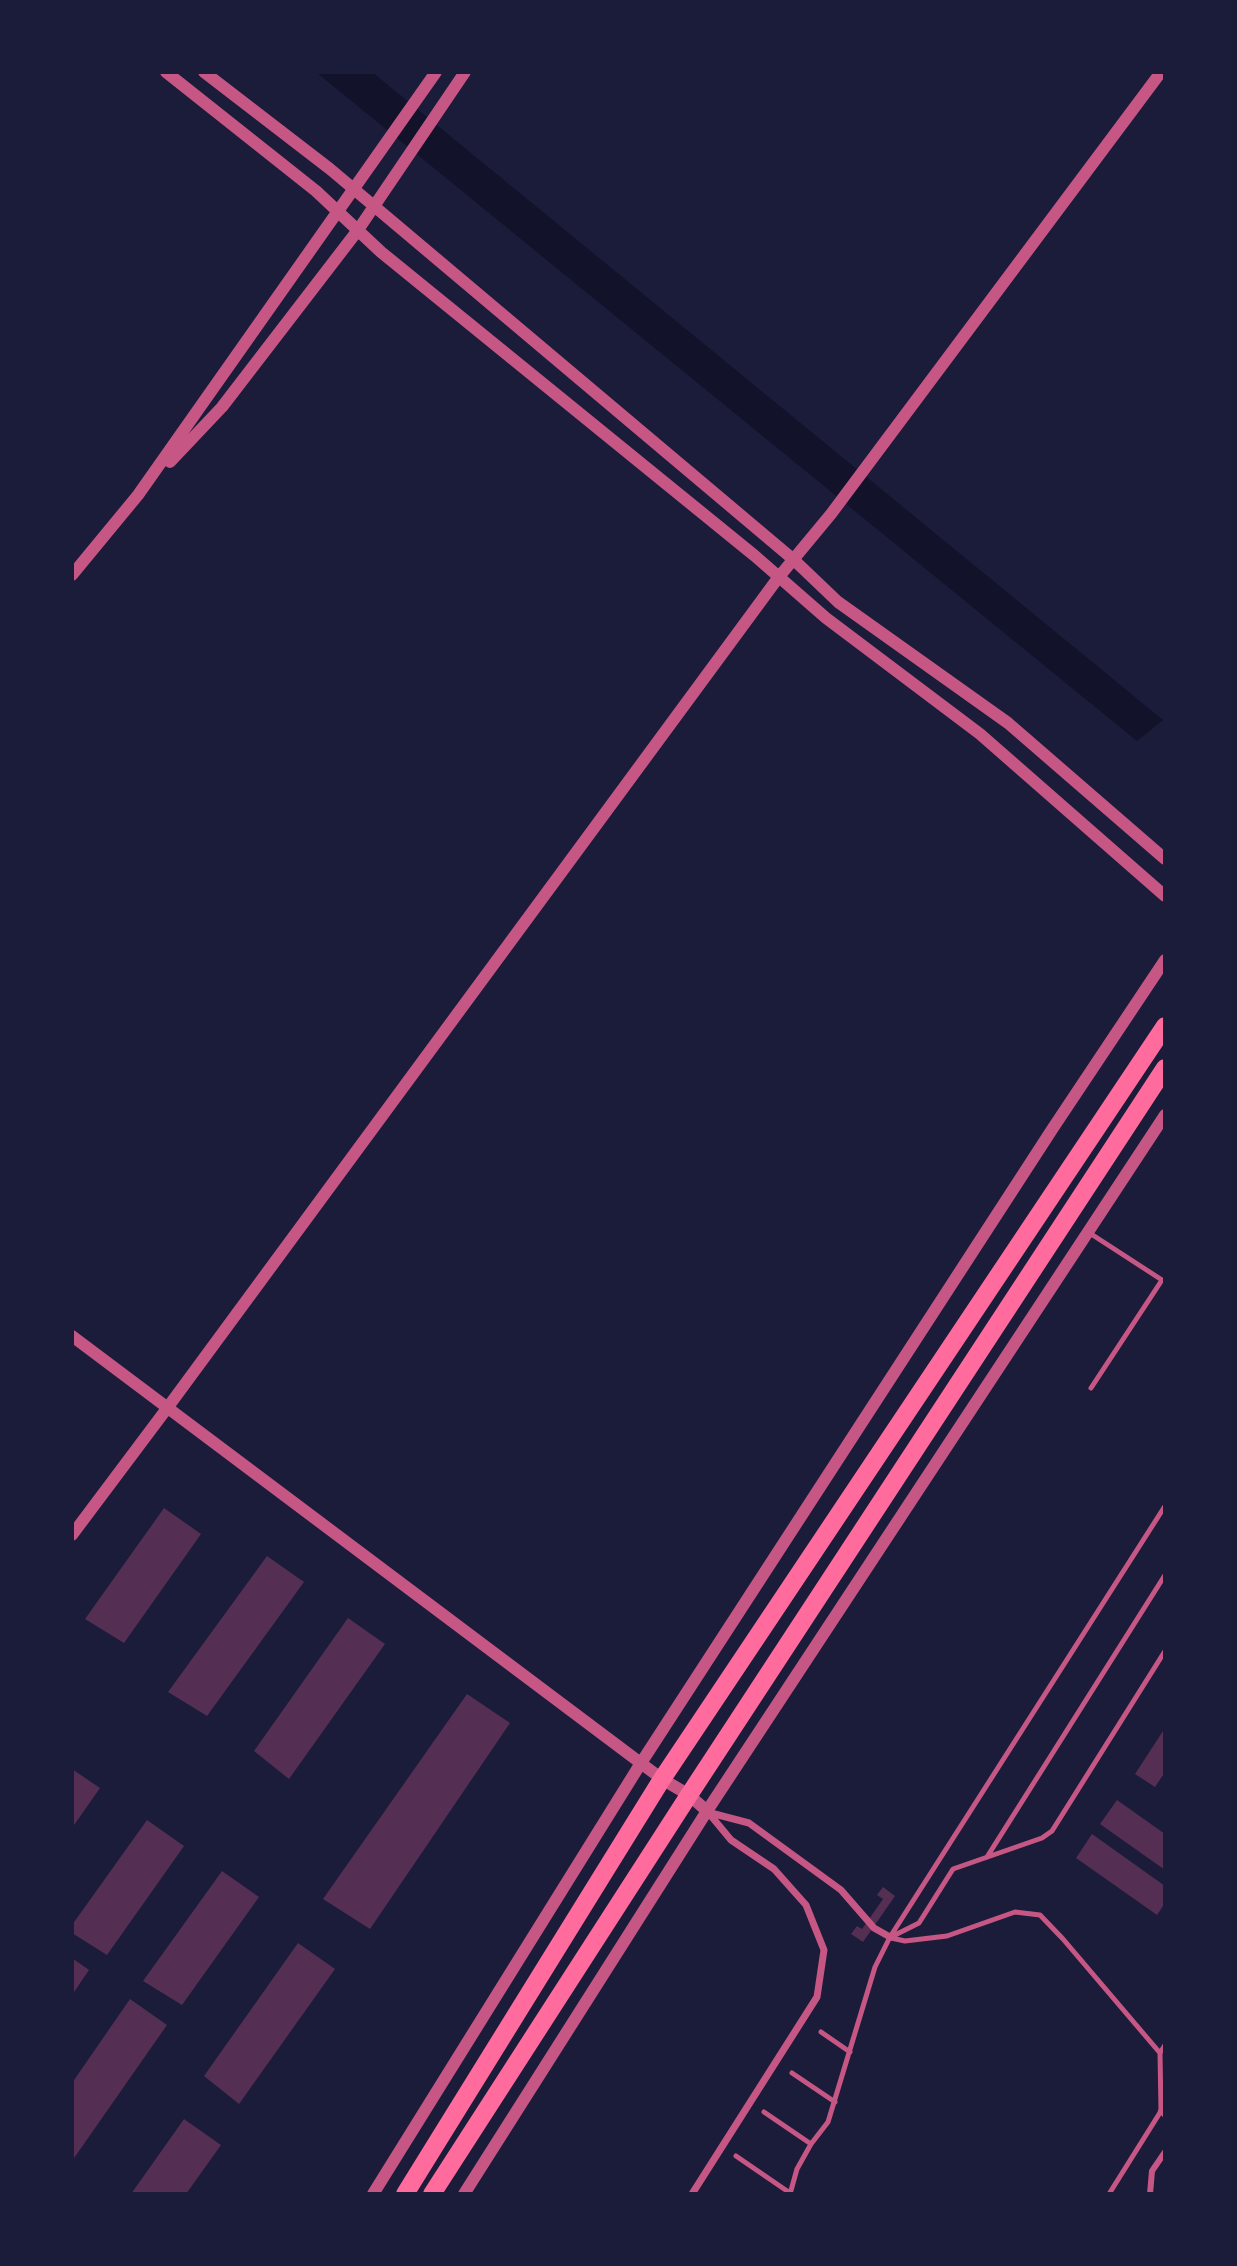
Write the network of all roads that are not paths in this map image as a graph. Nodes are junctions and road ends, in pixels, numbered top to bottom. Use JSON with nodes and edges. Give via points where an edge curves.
{"nodes":[{"id":1,"x":166,"y":72,"type":"edge"},
{"id":2,"x":204,"y":72,"type":"edge"},
{"id":3,"x":436,"y":72,"type":"edge"},
{"id":4,"x":464,"y":72,"type":"edge"},
{"id":5,"x":1161,"y":72,"type":"edge"},
{"id":6,"x":354,"y":190,"type":"junction"},
{"id":7,"x":373,"y":206,"type":"junction"},
{"id":8,"x":338,"y":210,"type":"junction"},
{"id":9,"x":358,"y":230,"type":"junction"},
{"id":10,"x":138,"y":495,"type":"junction"},
{"id":11,"x":794,"y":560,"type":"junction"},
{"id":12,"x":72,"y":575,"type":"edge"},
{"id":13,"x":778,"y":578,"type":"junction"},
{"id":14,"x":1165,"y":859,"type":"edge"},
{"id":15,"x":1165,"y":896,"type":"edge"},
{"id":16,"x":1165,"y":960,"type":"edge"},
{"id":17,"x":1165,"y":1026,"type":"edge"},
{"id":18,"x":1165,"y":1068,"type":"edge"},
{"id":19,"x":1165,"y":1115,"type":"edge"},
{"id":20,"x":1088,"y":1232,"type":"junction"},
{"id":21,"x":72,"y":1336,"type":"edge"},
{"id":22,"x":1091,"y":1388,"type":"dead end"},
{"id":23,"x":168,"y":1408,"type":"junction"},
{"id":24,"x":1165,"y":1506,"type":"edge"},
{"id":25,"x":72,"y":1535,"type":"edge"},
{"id":26,"x":1165,"y":1575,"type":"edge"},
{"id":27,"x":1165,"y":1651,"type":"edge"},
{"id":28,"x":641,"y":1763,"type":"junction"},
{"id":29,"x":662,"y":1779,"type":"junction"},
{"id":30,"x":689,"y":1795,"type":"junction"},
{"id":31,"x":707,"y":1811,"type":"junction"},
{"id":32,"x":987,"y":1857,"type":"junction"},
{"id":33,"x":890,"y":1937,"type":"junction"},
{"id":34,"x":821,"y":2032,"type":"dead end"},
{"id":35,"x":1165,"y":2045,"type":"edge"},
{"id":36,"x":850,"y":2052,"type":"junction"},
{"id":37,"x":1160,"y":2053,"type":"junction"},
{"id":38,"x":792,"y":2073,"type":"dead end"},
{"id":39,"x":1163,"y":2082,"type":"edge"},
{"id":40,"x":835,"y":2102,"type":"junction"},
{"id":41,"x":764,"y":2112,"type":"dead end"},
{"id":42,"x":1163,"y":2113,"type":"edge"},
{"id":43,"x":811,"y":2144,"type":"junction"},
{"id":44,"x":1165,"y":2151,"type":"edge"},
{"id":45,"x":736,"y":2156,"type":"dead end"},
{"id":46,"x":373,"y":2194,"type":"edge"},
{"id":47,"x":405,"y":2194,"type":"edge"},
{"id":48,"x":432,"y":2194,"type":"edge"},
{"id":49,"x":464,"y":2194,"type":"edge"},
{"id":50,"x":692,"y":2194,"type":"edge"},
{"id":51,"x":790,"y":2194,"type":"edge"},
{"id":52,"x":1109,"y":2194,"type":"edge"},
{"id":53,"x":1150,"y":2194,"type":"edge"}],
"edges":[{"from":1,"to":8,"type":"street"},
{"from":2,"to":6,"type":"street"},
{"from":3,"to":6,"type":"street"},
{"from":4,"to":7,"type":"street"},
{"from":5,"to":11,"type":"street"},
{"from":6,"to":7,"type":"street"},
{"from":6,"to":8,"type":"street"},
{"from":7,"to":9,"type":"street"},
{"from":7,"to":11,"type":"street"},
{"from":8,"to":9,"type":"street"},
{"from":8,"to":10,"type":"street"},
{"from":9,"to":10,"type":"street","via":[[222,407]]},
{"from":9,"to":13,"type":"street"},
{"from":10,"to":12,"type":"street"},
{"from":11,"to":13,"type":"street"},
{"from":11,"to":14,"type":"street","via":[[838,602],[1008,723]]},
{"from":13,"to":15,"type":"street","via":[[981,734]]},
{"from":13,"to":23,"type":"street"},
{"from":16,"to":28,"type":"street"},
{"from":17,"to":29,"type":"main road"},
{"from":18,"to":30,"type":"main road"},
{"from":19,"to":20,"type":"street"},
{"from":20,"to":22,"type":"lane","via":[[1162,1280]]},
{"from":20,"to":31,"type":"street"},
{"from":21,"to":23,"type":"street"},
{"from":23,"to":25,"type":"street"},
{"from":23,"to":28,"type":"street"},
{"from":24,"to":33,"type":"lane"},
{"from":26,"to":32,"type":"lane"},
{"from":27,"to":32,"type":"lane","via":[[1052,1831]]},
{"from":28,"to":29,"type":"street"},
{"from":28,"to":46,"type":"street"},
{"from":29,"to":30,"type":"street"},
{"from":29,"to":47,"type":"main road"},
{"from":30,"to":31,"type":"street"},
{"from":30,"to":48,"type":"main road"},
{"from":31,"to":33,"type":"street","via":[[749,1823],[841,1890],[874,1928]]},
{"from":31,"to":49,"type":"street"},
{"from":31,"to":50,"type":"street","via":[[732,1840],[774,1869],[806,1905],[824,1950],[817,1997]]},
{"from":32,"to":33,"type":"lane","via":[[953,1869],[919,1923]]},
{"from":33,"to":36,"type":"lane","via":[[875,1967]]},
{"from":33,"to":37,"type":"lane","via":[[905,1941],[947,1936],[1015,1912],[1040,1915]]},
{"from":34,"to":36,"type":"lane"},
{"from":35,"to":37,"type":"lane"},
{"from":36,"to":40,"type":"lane"},
{"from":37,"to":39,"type":"lane"},
{"from":38,"to":40,"type":"lane"},
{"from":39,"to":42,"type":"lane"},
{"from":40,"to":43,"type":"lane","via":[[828,2122]]},
{"from":41,"to":43,"type":"lane"},
{"from":42,"to":52,"type":"lane"},
{"from":43,"to":51,"type":"lane"},
{"from":44,"to":53,"type":"street","via":[[1152,2171]]},
{"from":45,"to":51,"type":"lane"}]}
